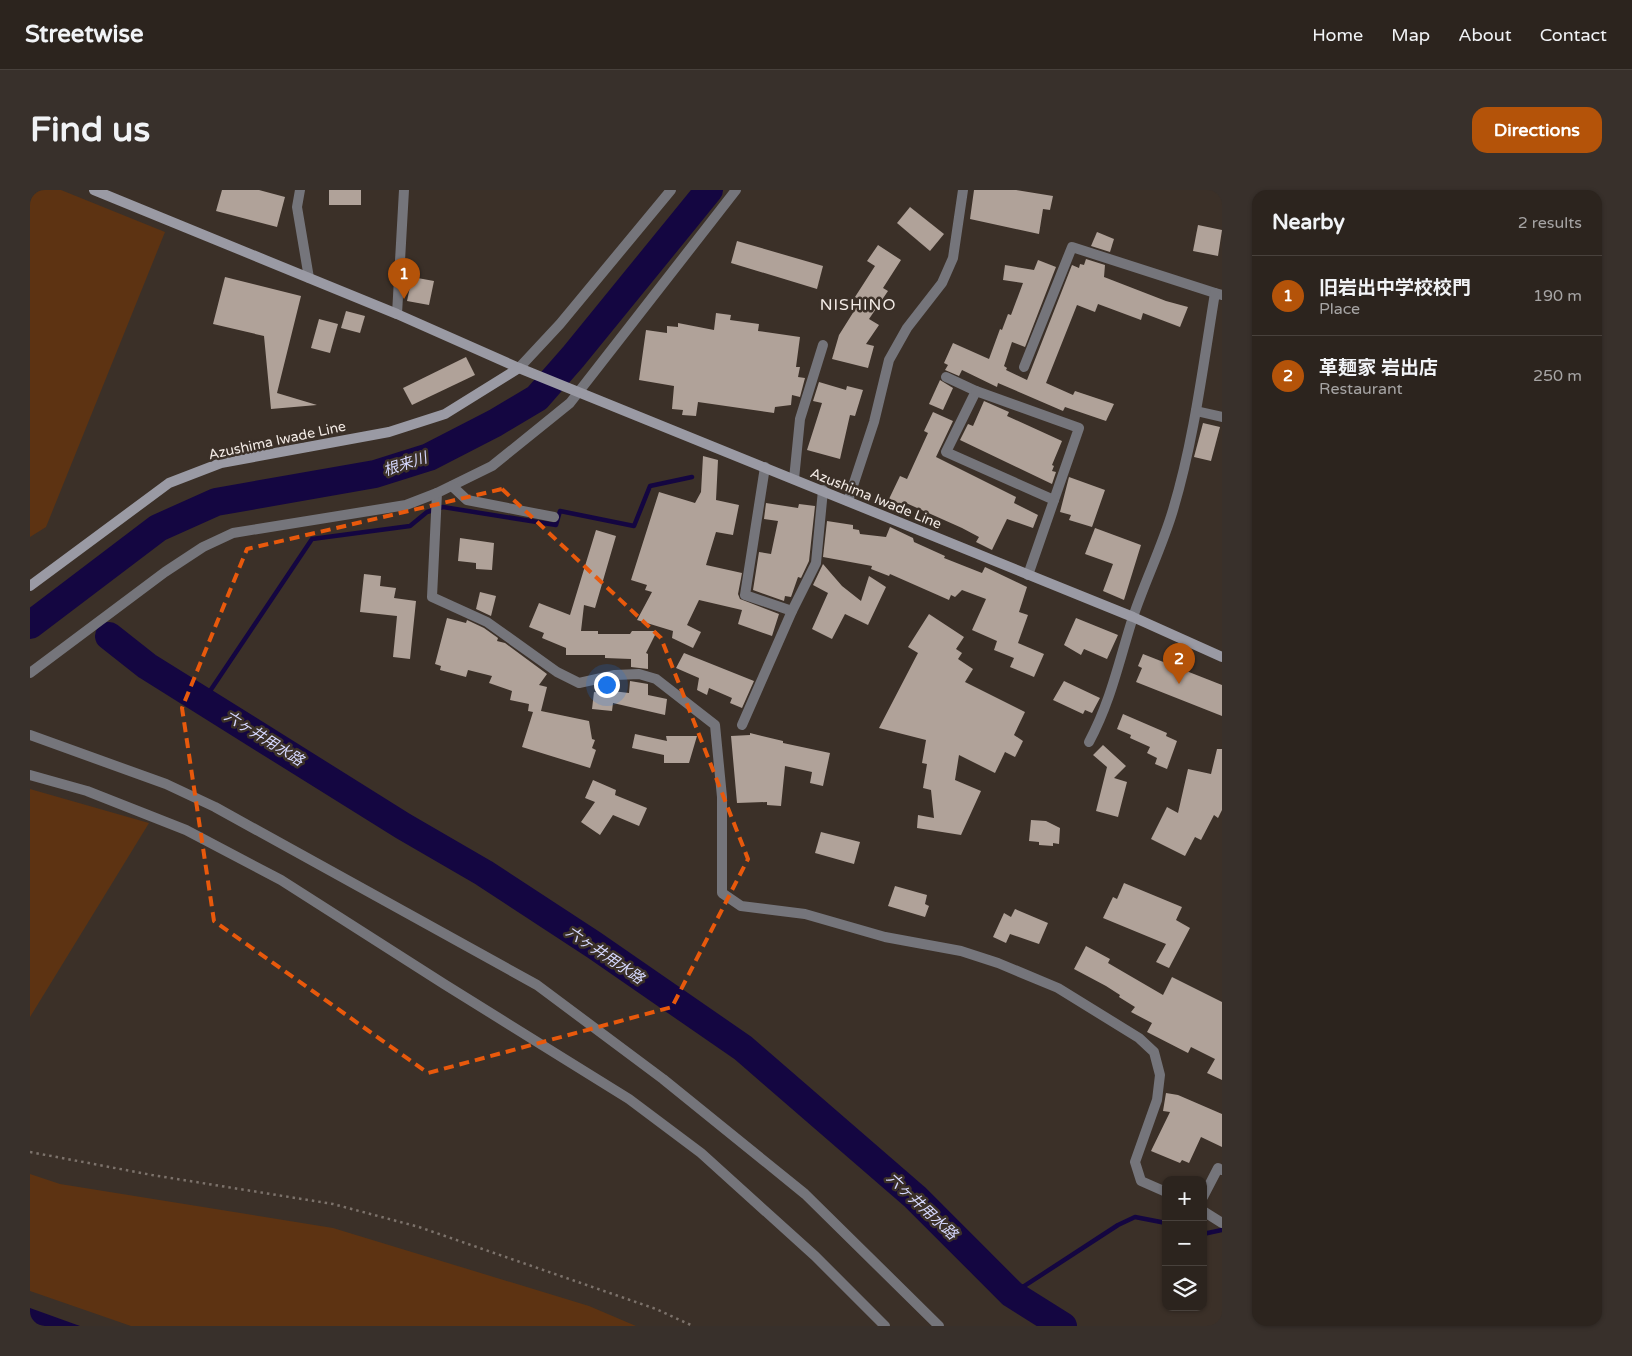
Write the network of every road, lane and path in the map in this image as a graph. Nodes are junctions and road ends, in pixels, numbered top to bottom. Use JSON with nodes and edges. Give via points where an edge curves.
{"nodes":[{"id":1,"x":94,"y":190,"type":"edge"},
{"id":2,"x":300,"y":190,"type":"edge"},
{"id":3,"x":404,"y":190,"type":"edge"},
{"id":4,"x":671,"y":190,"type":"edge"},
{"id":5,"x":736,"y":190,"type":"edge"},
{"id":6,"x":963,"y":190,"type":"edge"},
{"id":7,"x":309,"y":278,"type":"junction"},
{"id":8,"x":1219,"y":294,"type":"edge"},
{"id":9,"x":397,"y":314,"type":"junction"},
{"id":10,"x":823,"y":345,"type":"dead end"},
{"id":11,"x":1024,"y":366,"type":"dead end"},
{"id":12,"x":519,"y":368,"type":"junction"},
{"id":13,"x":946,"y":377,"type":"dead end"},
{"id":14,"x":574,"y":390,"type":"junction"},
{"id":15,"x":976,"y":391,"type":"junction"},
{"id":16,"x":1196,"y":411,"type":"junction"},
{"id":17,"x":1222,"y":417,"type":"edge"},
{"id":18,"x":765,"y":467,"type":"junction"},
{"id":19,"x":794,"y":479,"type":"junction"},
{"id":20,"x":452,"y":486,"type":"junction"},
{"id":21,"x":823,"y":490,"type":"junction"},
{"id":22,"x":438,"y":493,"type":"junction"},
{"id":23,"x":1054,"y":500,"type":"junction"},
{"id":24,"x":848,"y":501,"type":"junction"},
{"id":25,"x":554,"y":517,"type":"dead end"},
{"id":26,"x":1028,"y":575,"type":"junction"},
{"id":27,"x":30,"y":586,"type":"edge"},
{"id":28,"x":792,"y":611,"type":"junction"},
{"id":29,"x":1133,"y":618,"type":"junction"},
{"id":30,"x":1222,"y":656,"type":"edge"},
{"id":31,"x":30,"y":673,"type":"edge"},
{"id":32,"x":742,"y":726,"type":"dead end"},
{"id":33,"x":30,"y":735,"type":"edge"},
{"id":34,"x":1089,"y":742,"type":"dead end"},
{"id":35,"x":30,"y":775,"type":"edge"},
{"id":36,"x":30,"y":1152,"type":"edge"},
{"id":37,"x":1222,"y":1170,"type":"edge"},
{"id":38,"x":1207,"y":1189,"type":"edge"},
{"id":39,"x":1162,"y":1190,"type":"edge"},
{"id":40,"x":1207,"y":1213,"type":"edge"},
{"id":41,"x":1222,"y":1222,"type":"edge"},
{"id":42,"x":694,"y":1326,"type":"edge"},
{"id":43,"x":886,"y":1326,"type":"edge"},
{"id":44,"x":939,"y":1326,"type":"edge"}],
"edges":[{"from":1,"to":7,"type":"main road","name":"Azushima Iwade Line"},
{"from":2,"to":7,"type":"street","via":[[297,207]]},
{"from":3,"to":9,"type":"street"},
{"from":4,"to":12,"type":"street","via":[[560,324]]},
{"from":5,"to":14,"type":"street"},
{"from":6,"to":24,"type":"street","via":[[953,258],[942,282],[907,328],[889,360],[874,422]]},
{"from":7,"to":9,"type":"main road","name":"Azushima Iwade Line"},
{"from":8,"to":11,"type":"street","via":[[1072,247]]},
{"from":8,"to":16,"type":"street"},
{"from":9,"to":12,"type":"main road","name":"Azushima Iwade Line"},
{"from":10,"to":19,"type":"street","via":[[800,419]]},
{"from":12,"to":14,"type":"main road","name":"Azushima Iwade Line"},
{"from":12,"to":27,"type":"main road","name":"Azushima Iwade Line","via":[[445,414],[389,432],[221,463],[169,483]]},
{"from":13,"to":15,"type":"street"},
{"from":14,"to":18,"type":"main road","name":"Azushima Iwade Line"},
{"from":14,"to":20,"type":"street","via":[[570,403],[492,466]]},
{"from":15,"to":23,"type":"street","via":[[1079,428]]},
{"from":15,"to":23,"type":"street","via":[[946,452]]},
{"from":16,"to":17,"type":"street"},
{"from":16,"to":29,"type":"street","via":[[1173,510]]},
{"from":18,"to":19,"type":"main road","name":"Azushima Iwade Line"},
{"from":18,"to":28,"type":"street","via":[[744,595]]},
{"from":19,"to":21,"type":"main road","name":"Azushima Iwade Line"},
{"from":20,"to":22,"type":"street"},
{"from":20,"to":25,"type":"street","via":[[468,500]]},
{"from":21,"to":24,"type":"main road","name":"Azushima Iwade Line"},
{"from":21,"to":28,"type":"street","via":[[816,562]]},
{"from":22,"to":31,"type":"street","via":[[406,505],[233,533],[203,546]]},
{"from":22,"to":39,"type":"street","via":[[432,597],[487,622],[557,672],[579,683],[615,675],[638,674],[656,679],[714,725],[722,798],[722,894],[740,906],[806,914],[885,937],[961,951],[998,963],[1058,988],[1139,1038],[1154,1052],[1160,1075],[1157,1100],[1135,1162],[1141,1181]]},
{"from":23,"to":26,"type":"street"},
{"from":24,"to":26,"type":"main road","name":"Azushima Iwade Line"},
{"from":26,"to":29,"type":"main road","name":"Azushima Iwade Line"},
{"from":28,"to":32,"type":"street"},
{"from":29,"to":30,"type":"main road","name":"Azushima Iwade Line"},
{"from":29,"to":34,"type":"street","via":[[1102,717]]},
{"from":33,"to":44,"type":"street","via":[[166,784],[215,807],[537,986],[663,1079],[806,1194]]},
{"from":35,"to":43,"type":"street","via":[[86,791],[186,830],[281,880],[629,1099],[701,1153],[815,1256]]},
{"from":36,"to":42,"type":"path","via":[[333,1204],[419,1227],[656,1309]]},
{"from":37,"to":38,"type":"street","via":[[1218,1168]]},
{"from":40,"to":41,"type":"street"}]}
